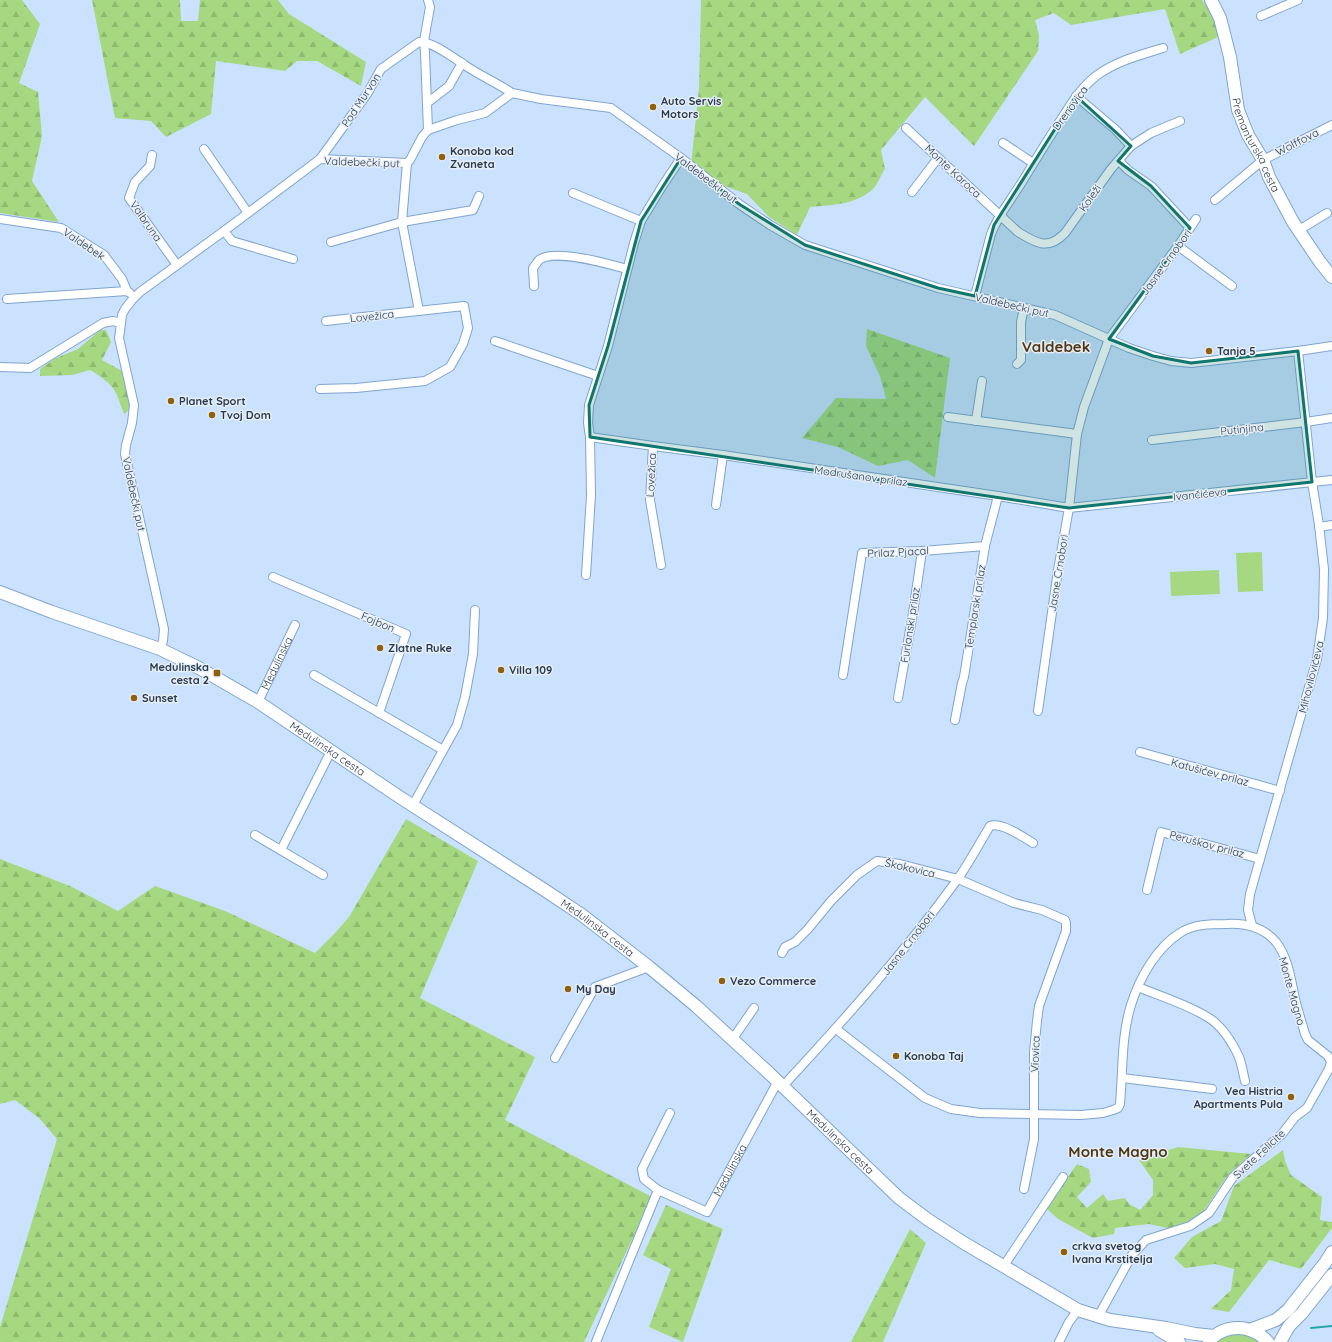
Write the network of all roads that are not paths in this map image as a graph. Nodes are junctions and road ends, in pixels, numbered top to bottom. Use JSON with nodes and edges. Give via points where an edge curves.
{"nodes":[{"id":1,"x":428,"y":0,"type":"edge"},
{"id":2,"x":1211,"y":0,"type":"edge"},
{"id":3,"x":1298,"y":0,"type":"edge"},
{"id":4,"x":1261,"y":16,"type":"dead end"},
{"id":5,"x":424,"y":41,"type":"junction"},
{"id":6,"x":1163,"y":48,"type":"dead end"},
{"id":7,"x":462,"y":63,"type":"junction"},
{"id":8,"x":512,"y":93,"type":"junction"},
{"id":9,"x":1076,"y":96,"type":"junction"},
{"id":10,"x":427,"y":103,"type":"junction"},
{"id":11,"x":1180,"y":121,"type":"dead end"},
{"id":12,"x":1332,"y":125,"type":"edge"},
{"id":13,"x":906,"y":128,"type":"dead end"},
{"id":14,"x":428,"y":130,"type":"junction"},
{"id":15,"x":1002,"y":143,"type":"dead end"},
{"id":16,"x":1131,"y":146,"type":"junction"},
{"id":17,"x":204,"y":149,"type":"dead end"},
{"id":18,"x":152,"y":155,"type":"dead end"},
{"id":19,"x":681,"y":158,"type":"junction"},
{"id":20,"x":938,"y":158,"type":"junction"},
{"id":21,"x":320,"y":159,"type":"junction"},
{"id":22,"x":1119,"y":160,"type":"junction"},
{"id":23,"x":1263,"y":160,"type":"junction"},
{"id":24,"x":407,"y":163,"type":"junction"},
{"id":25,"x":1033,"y":163,"type":"junction"},
{"id":26,"x":912,"y":192,"type":"dead end"},
{"id":27,"x":573,"y":193,"type":"dead end"},
{"id":28,"x":479,"y":196,"type":"dead end"},
{"id":29,"x":1215,"y":200,"type":"dead end"},
{"id":30,"x":248,"y":213,"type":"junction"},
{"id":31,"x":1327,"y":213,"type":"dead end"},
{"id":32,"x":999,"y":214,"type":"junction"},
{"id":33,"x":0,"y":219,"type":"edge"},
{"id":34,"x":1196,"y":219,"type":"dead end"},
{"id":35,"x":641,"y":221,"type":"junction"},
{"id":36,"x":402,"y":222,"type":"junction"},
{"id":37,"x":1190,"y":228,"type":"junction"},
{"id":38,"x":1298,"y":230,"type":"junction"},
{"id":39,"x":224,"y":231,"type":"junction"},
{"id":40,"x":331,"y":242,"type":"dead end"},
{"id":41,"x":1178,"y":246,"type":"junction"},
{"id":42,"x":293,"y":259,"type":"dead end"},
{"id":43,"x":177,"y":265,"type":"junction"},
{"id":44,"x":627,"y":269,"type":"junction"},
{"id":45,"x":1332,"y":277,"type":"edge"},
{"id":46,"x":534,"y":286,"type":"dead end"},
{"id":47,"x":1232,"y":286,"type":"dead end"},
{"id":48,"x":127,"y":291,"type":"junction"},
{"id":49,"x":136,"y":296,"type":"junction"},
{"id":50,"x":975,"y":296,"type":"junction"},
{"id":51,"x":7,"y":299,"type":"dead end"},
{"id":52,"x":1024,"y":308,"type":"junction"},
{"id":53,"x":419,"y":311,"type":"junction"},
{"id":54,"x":326,"y":321,"type":"dead end"},
{"id":55,"x":121,"y":323,"type":"junction"},
{"id":56,"x":1109,"y":339,"type":"junction"},
{"id":57,"x":495,"y":341,"type":"dead end"},
{"id":58,"x":1332,"y":346,"type":"edge"},
{"id":59,"x":1298,"y":351,"type":"junction"},
{"id":60,"x":1016,"y":364,"type":"dead end"},
{"id":61,"x":0,"y":367,"type":"edge"},
{"id":62,"x":598,"y":376,"type":"junction"},
{"id":63,"x":982,"y":381,"type":"dead end"},
{"id":64,"x":320,"y":389,"type":"dead end"},
{"id":65,"x":948,"y":417,"type":"dead end"},
{"id":66,"x":1332,"y":418,"type":"edge"},
{"id":67,"x":976,"y":421,"type":"junction"},
{"id":68,"x":1306,"y":422,"type":"junction"},
{"id":69,"x":1077,"y":434,"type":"junction"},
{"id":70,"x":590,"y":437,"type":"junction"},
{"id":71,"x":1152,"y":440,"type":"dead end"},
{"id":72,"x":653,"y":446,"type":"junction"},
{"id":73,"x":723,"y":455,"type":"junction"},
{"id":74,"x":1332,"y":480,"type":"edge"},
{"id":75,"x":1312,"y":482,"type":"junction"},
{"id":76,"x":998,"y":496,"type":"junction"},
{"id":77,"x":716,"y":505,"type":"dead end"},
{"id":78,"x":1069,"y":508,"type":"junction"},
{"id":79,"x":1332,"y":525,"type":"edge"},
{"id":80,"x":1320,"y":527,"type":"junction"},
{"id":81,"x":985,"y":546,"type":"junction"},
{"id":82,"x":922,"y":551,"type":"junction"},
{"id":83,"x":661,"y":565,"type":"dead end"},
{"id":84,"x":586,"y":575,"type":"dead end"},
{"id":85,"x":273,"y":577,"type":"dead end"},
{"id":86,"x":0,"y":592,"type":"edge"},
{"id":87,"x":475,"y":610,"type":"dead end"},
{"id":88,"x":295,"y":625,"type":"dead end"},
{"id":89,"x":160,"y":649,"type":"junction"},
{"id":90,"x":314,"y":675,"type":"dead end"},
{"id":91,"x":843,"y":675,"type":"dead end"},
{"id":92,"x":898,"y":698,"type":"dead end"},
{"id":93,"x":258,"y":702,"type":"junction"},
{"id":94,"x":1038,"y":711,"type":"dead end"},
{"id":95,"x":379,"y":713,"type":"junction"},
{"id":96,"x":956,"y":720,"type":"dead end"},
{"id":97,"x":443,"y":750,"type":"junction"},
{"id":98,"x":331,"y":751,"type":"junction"},
{"id":99,"x":1140,"y":752,"type":"dead end"},
{"id":100,"x":1280,"y":791,"type":"junction"},
{"id":101,"x":413,"y":806,"type":"junction"},
{"id":102,"x":255,"y":835,"type":"dead end"},
{"id":103,"x":1033,"y":843,"type":"dead end"},
{"id":104,"x":281,"y":850,"type":"junction"},
{"id":105,"x":1260,"y":859,"type":"junction"},
{"id":106,"x":323,"y":876,"type":"dead end"},
{"id":107,"x":958,"y":879,"type":"junction"},
{"id":108,"x":1147,"y":890,"type":"dead end"},
{"id":109,"x":1066,"y":924,"type":"joint"},
{"id":110,"x":1252,"y":925,"type":"junction"},
{"id":111,"x":782,"y":953,"type":"dead end"},
{"id":112,"x":649,"y":967,"type":"junction"},
{"id":113,"x":1138,"y":987,"type":"junction"},
{"id":114,"x":754,"y":1008,"type":"dead end"},
{"id":115,"x":836,"y":1029,"type":"junction"},
{"id":116,"x":732,"y":1040,"type":"junction"},
{"id":117,"x":555,"y":1058,"type":"dead end"},
{"id":118,"x":1330,"y":1062,"type":"joint"},
{"id":119,"x":1122,"y":1078,"type":"junction"},
{"id":120,"x":1245,"y":1081,"type":"dead end"},
{"id":121,"x":780,"y":1084,"type":"junction"},
{"id":122,"x":1212,"y":1089,"type":"dead end"},
{"id":123,"x":670,"y":1113,"type":"dead end"},
{"id":124,"x":1034,"y":1115,"type":"junction"},
{"id":125,"x":1063,"y":1177,"type":"dead end"},
{"id":126,"x":1024,"y":1188,"type":"dead end"},
{"id":127,"x":658,"y":1190,"type":"junction"},
{"id":128,"x":1332,"y":1252,"type":"edge"},
{"id":129,"x":1003,"y":1267,"type":"junction"},
{"id":130,"x":1332,"y":1275,"type":"edge"},
{"id":131,"x":1078,"y":1310,"type":"junction"},
{"id":132,"x":1098,"y":1317,"type":"junction"},
{"id":133,"x":1149,"y":1325,"type":"junction"},
{"id":134,"x":1252,"y":1330,"type":"junction"},
{"id":135,"x":1211,"y":1339,"type":"edge"},
{"id":136,"x":596,"y":1342,"type":"edge"},
{"id":137,"x":1059,"y":1342,"type":"edge"},
{"id":138,"x":1179,"y":1342,"type":"edge"},
{"id":139,"x":1268,"y":1342,"type":"edge"},
{"id":140,"x":1280,"y":1342,"type":"edge"}],
"edges":[{"from":1,"to":5,"type":"street","via":[[430,7]]},
{"from":2,"to":23,"type":"main road","name":"Premanturska cesta","via":[[1220,18],[1230,57],[1238,110],[1248,135]]},
{"from":3,"to":4,"type":"street"},
{"from":5,"to":7,"type":"street"},
{"from":5,"to":10,"type":"street"},
{"from":5,"to":21,"type":"street","name":"Pod Murvon","via":[[381,69],[367,94]]},
{"from":6,"to":9,"type":"street","name":"Drenovica","via":[[1108,67]]},
{"from":7,"to":8,"type":"street"},
{"from":7,"to":10,"type":"street","via":[[449,86]]},
{"from":8,"to":14,"type":"street","via":[[485,113]]},
{"from":8,"to":19,"type":"street","name":"Valdebečki put","via":[[612,108]]},
{"from":9,"to":16,"type":"street"},
{"from":9,"to":25,"type":"street","name":"Drenovica"},
{"from":10,"to":14,"type":"street"},
{"from":11,"to":16,"type":"street","name":"Koleži","via":[[1151,133]]},
{"from":12,"to":23,"type":"street","name":"Wolffova"},
{"from":13,"to":20,"type":"street","name":"Monte Karoca"},
{"from":14,"to":24,"type":"street","name":"Valdebečki put"},
{"from":15,"to":25,"type":"street"},
{"from":16,"to":22,"type":"street","name":"Koleži"},
{"from":17,"to":30,"type":"street"},
{"from":18,"to":43,"type":"street","name":"Valbruna","via":[[150,166],[135,182],[129,198]]},
{"from":19,"to":35,"type":"street"},
{"from":19,"to":50,"type":"street","name":"Valdebečki put","via":[[739,204],[805,245],[938,288]]},
{"from":20,"to":26,"type":"street"},
{"from":20,"to":32,"type":"street","name":"Monte Karoca"},
{"from":21,"to":24,"type":"street","name":"Valdebečki put"},
{"from":21,"to":30,"type":"street","name":"Valdebečki put"},
{"from":22,"to":32,"type":"street","name":"Koleži","via":[[1065,233],[1052,243],[1044,244],[1031,240]]},
{"from":22,"to":37,"type":"street","via":[[1128,170],[1151,186]]},
{"from":23,"to":29,"type":"street","name":"Wolffova"},
{"from":23,"to":38,"type":"main road","name":"Premanturska cesta","via":[[1269,177]]},
{"from":24,"to":36,"type":"street"},
{"from":25,"to":32,"type":"street","name":"Drenovica"},
{"from":27,"to":35,"type":"street"},
{"from":28,"to":36,"type":"street","via":[[473,210]]},
{"from":30,"to":39,"type":"street","name":"Valdebečki put"},
{"from":31,"to":38,"type":"street"},
{"from":32,"to":50,"type":"street","name":"Drenovica","via":[[990,234]]},
{"from":33,"to":48,"type":"street","name":"Valdebek","via":[[61,228],[104,255],[122,279]]},
{"from":34,"to":37,"type":"street","name":"Jasne Crnobori"},
{"from":35,"to":44,"type":"street"},
{"from":36,"to":40,"type":"street"},
{"from":36,"to":53,"type":"street"},
{"from":37,"to":41,"type":"street","name":"Jasne Crnobori"},
{"from":38,"to":45,"type":"main road","name":"Premanturska cesta"},
{"from":39,"to":42,"type":"street","via":[[232,241]]},
{"from":39,"to":43,"type":"street","name":"Valdebečki put"},
{"from":41,"to":47,"type":"street"},
{"from":41,"to":56,"type":"street","name":"Jasne Crnobori"},
{"from":43,"to":49,"type":"street","name":"Valdebečki put"},
{"from":44,"to":46,"type":"street","via":[[585,258],[554,256],[539,260],[533,268]]},
{"from":44,"to":62,"type":"street"},
{"from":48,"to":49,"type":"street"},
{"from":48,"to":51,"type":"street"},
{"from":49,"to":55,"type":"street","name":"Valdebečki put","via":[[125,309]]},
{"from":50,"to":52,"type":"street","name":"Valdebečki put"},
{"from":52,"to":56,"type":"street","name":"Valdebečki put","via":[[1055,315]]},
{"from":52,"to":60,"type":"street","via":[[1021,322],[1022,360]]},
{"from":53,"to":54,"type":"street","name":"Lovežica"},
{"from":53,"to":64,"type":"street","name":"Lovežica","via":[[464,306],[468,328],[463,344],[450,367],[425,381]]},
{"from":55,"to":61,"type":"street","via":[[103,323],[30,368]]},
{"from":55,"to":89,"type":"street","name":"Valdebečki put","via":[[119,338],[134,405],[125,454],[164,629]]},
{"from":56,"to":59,"type":"street","name":"Valdebečki put","via":[[1153,356],[1191,363]]},
{"from":56,"to":69,"type":"street","name":"Jasne Crnobori","via":[[1091,384]]},
{"from":57,"to":62,"type":"street"},
{"from":58,"to":59,"type":"street","name":"Valdebečki put"},
{"from":59,"to":68,"type":"street","name":"Mihovilovićeva"},
{"from":62,"to":70,"type":"street","via":[[589,405]]},
{"from":63,"to":67,"type":"street"},
{"from":65,"to":67,"type":"street"},
{"from":66,"to":68,"type":"street","name":"Putinjina"},
{"from":67,"to":69,"type":"street"},
{"from":68,"to":71,"type":"street","name":"Putinjina"},
{"from":68,"to":75,"type":"street","name":"Mihovilovićeva"},
{"from":69,"to":78,"type":"street","name":"Jasne Crnobori"},
{"from":70,"to":72,"type":"street","name":"Lovežica"},
{"from":70,"to":84,"type":"street","via":[[591,495]]},
{"from":72,"to":73,"type":"street","name":"Modrušanov prilaz"},
{"from":72,"to":83,"type":"street","name":"Lovežica","via":[[650,500]]},
{"from":73,"to":76,"type":"street","name":"Modrušanov prilaz"},
{"from":73,"to":77,"type":"street"},
{"from":74,"to":75,"type":"street","name":"Ivančićeva"},
{"from":75,"to":78,"type":"street","name":"Ivančićeva"},
{"from":75,"to":80,"type":"street","name":"Mihovilovićeva"},
{"from":76,"to":78,"type":"street","name":"Modrušanov prilaz"},
{"from":76,"to":81,"type":"street","name":"Templarski prilaz"},
{"from":78,"to":94,"type":"street","name":"Jasne Crnobori"},
{"from":79,"to":80,"type":"street"},
{"from":80,"to":100,"type":"street","name":"Mihovilovićeva","via":[[1324,569],[1321,640]]},
{"from":81,"to":82,"type":"street","name":"Prilaz Pjacal"},
{"from":81,"to":96,"type":"street","name":"Templarski prilaz"},
{"from":82,"to":91,"type":"street","name":"Prilaz Pjacal","via":[[862,553]]},
{"from":82,"to":92,"type":"street","name":"Furlanski prilaz"},
{"from":85,"to":95,"type":"street","name":"Fojbon","via":[[406,634]]},
{"from":86,"to":89,"type":"main road","name":"Medulinska cesta"},
{"from":87,"to":97,"type":"street","via":[[472,654],[465,697],[457,725]]},
{"from":88,"to":93,"type":"street","name":"Medulinska"},
{"from":89,"to":93,"type":"main road","name":"Medulinska cesta"},
{"from":90,"to":95,"type":"street"},
{"from":93,"to":98,"type":"main road","name":"Medulinska cesta"},
{"from":95,"to":97,"type":"street"},
{"from":97,"to":101,"type":"street"},
{"from":98,"to":101,"type":"main road","name":"Medulinska cesta"},
{"from":98,"to":104,"type":"street"},
{"from":99,"to":100,"type":"street","name":"Katušićev prilaz"},
{"from":100,"to":105,"type":"street","name":"Mihovilovićeva"},
{"from":101,"to":112,"type":"main road","name":"Medulinska cesta","via":[[556,898]]},
{"from":102,"to":104,"type":"street"},
{"from":103,"to":107,"type":"street","name":"Jasne Crnobori","via":[[1009,829],[998,825],[990,826]]},
{"from":104,"to":106,"type":"street"},
{"from":105,"to":108,"type":"street","name":"Peruškov prilaz","via":[[1161,832]]},
{"from":105,"to":110,"type":"street","name":"Mihovilovićeva","via":[[1248,910]]},
{"from":107,"to":109,"type":"street","name":"Škokovica","via":[[1014,903],[1042,910],[1065,920]]},
{"from":107,"to":111,"type":"street","name":"Škokovica","via":[[900,864],[877,861],[831,901],[808,929],[795,942],[785,947]]},
{"from":107,"to":115,"type":"street","name":"Jasne Crnobori"},
{"from":109,"to":124,"type":"street","name":"Viovica","via":[[1066,931],[1039,1006],[1034,1052]]},
{"from":110,"to":113,"type":"street","name":"Monte Magno","via":[[1212,924],[1180,933],[1162,948]]},
{"from":110,"to":118,"type":"street","name":"Monte Magno","via":[[1266,933],[1284,957],[1305,1034],[1308,1040],[1328,1056]]},
{"from":112,"to":116,"type":"main road","name":"Medulinska cesta"},
{"from":112,"to":117,"type":"street","via":[[595,987]]},
{"from":113,"to":119,"type":"street","name":"Monte Magno","via":[[1131,1004],[1125,1032]]},
{"from":113,"to":120,"type":"street","via":[[1210,1018],[1230,1040],[1240,1059]]},
{"from":114,"to":116,"type":"street"},
{"from":115,"to":121,"type":"street","name":"Jasne Crnobori"},
{"from":115,"to":124,"type":"street","via":[[925,1098],[950,1109]]},
{"from":116,"to":121,"type":"main road","name":"Medulinska cesta"},
{"from":118,"to":132,"type":"street","name":"Svete Felicite","via":[[1329,1069],[1307,1108],[1233,1177],[1209,1213],[1190,1226],[1146,1240],[1132,1255]]},
{"from":119,"to":122,"type":"street"},
{"from":119,"to":124,"type":"street","name":"Monte Magno","via":[[1118,1108],[1103,1113],[1081,1115]]},
{"from":121,"to":127,"type":"street","name":"Medulinska","via":[[707,1212]]},
{"from":121,"to":129,"type":"main road","name":"Medulinska cesta","via":[[899,1198],[927,1219]]},
{"from":123,"to":127,"type":"street","name":"Medulinska","via":[[642,1169],[644,1179]]},
{"from":124,"to":126,"type":"street","name":"Viovica","via":[[1034,1147]]},
{"from":125,"to":129,"type":"street"},
{"from":127,"to":136,"type":"street"},
{"from":128,"to":134,"type":"main road","via":[[1288,1310],[1276,1320]]},
{"from":129,"to":131,"type":"main road","name":"Medulinska cesta"},
{"from":130,"to":140,"type":"main road"},
{"from":131,"to":132,"type":"main road","name":"Medulinska cesta"},
{"from":131,"to":137,"type":"street"},
{"from":132,"to":133,"type":"main road","name":"Medulinska cesta"},
{"from":133,"to":135,"type":"main road"},
{"from":133,"to":138,"type":"main road"},
{"from":134,"to":135,"type":"main road","via":[[1239,1327],[1226,1329]]},
{"from":134,"to":139,"type":"main road"}]}
